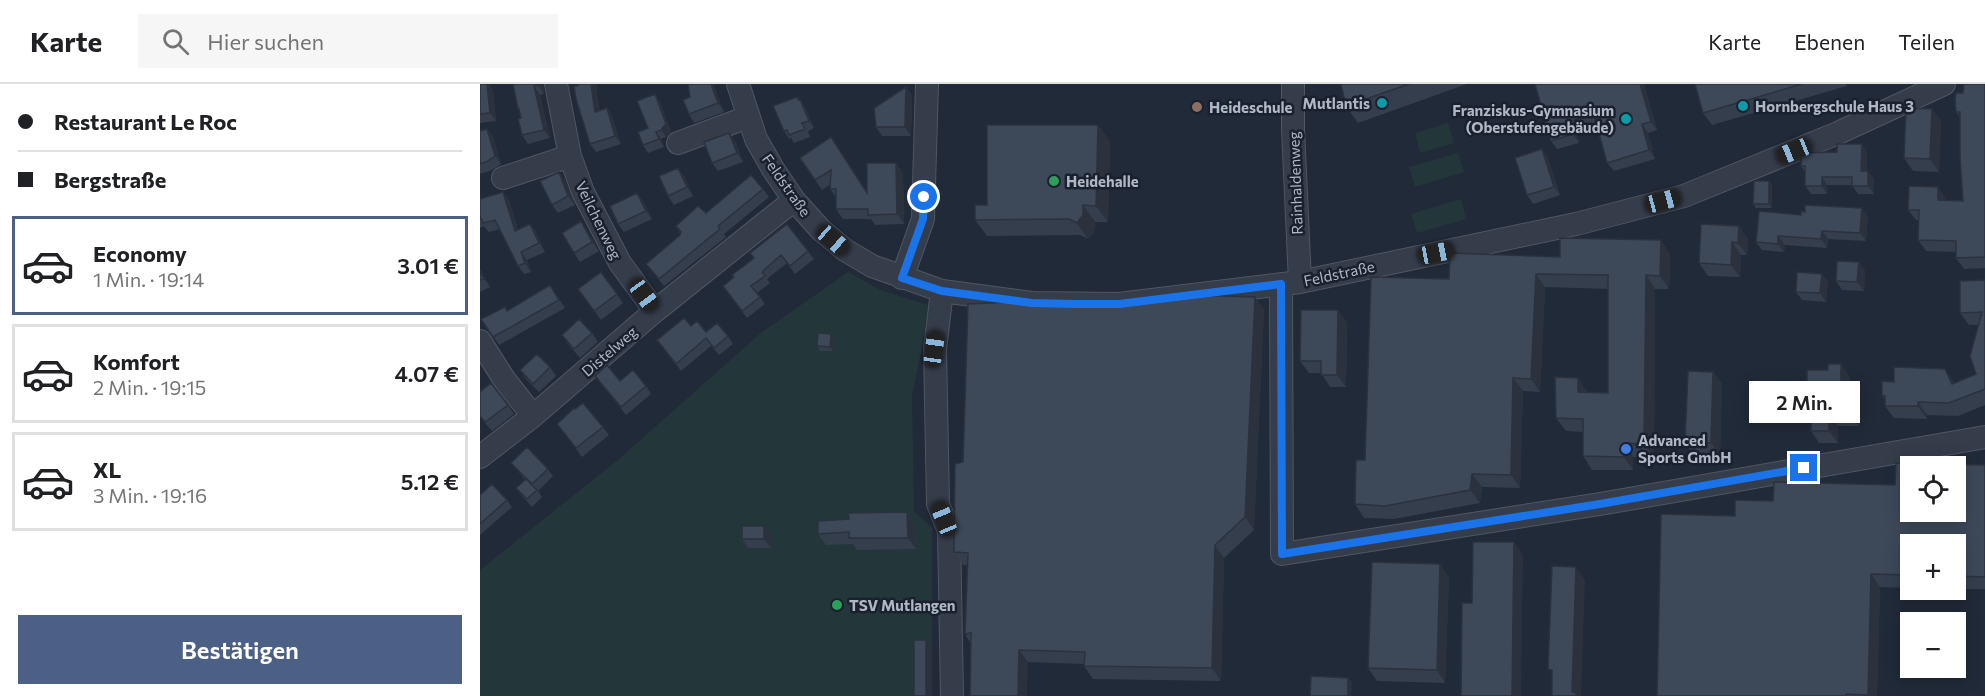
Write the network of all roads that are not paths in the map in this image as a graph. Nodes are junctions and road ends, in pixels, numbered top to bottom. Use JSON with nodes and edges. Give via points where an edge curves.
{"nodes":[{"id":1,"x":556,"y":84,"type":"edge"},
{"id":2,"x":738,"y":84,"type":"edge"},
{"id":3,"x":927,"y":84,"type":"edge"},
{"id":4,"x":1293,"y":84,"type":"edge"},
{"id":5,"x":1944,"y":84,"type":"edge"},
{"id":6,"x":748,"y":117,"type":"junction"},
{"id":7,"x":678,"y":143,"type":"dead end"},
{"id":8,"x":570,"y":156,"type":"junction"},
{"id":9,"x":503,"y":178,"type":"dead end"},
{"id":10,"x":794,"y":200,"type":"junction"},
{"id":11,"x":902,"y":278,"type":"junction"},
{"id":12,"x":1291,"y":283,"type":"junction"},
{"id":13,"x":942,"y":291,"type":"junction"},
{"id":14,"x":655,"y":311,"type":"junction"},
{"id":15,"x":480,"y":341,"type":"edge"},
{"id":16,"x":533,"y":416,"type":"junction"},
{"id":17,"x":1985,"y":436,"type":"edge"},
{"id":18,"x":480,"y":457,"type":"edge"},
{"id":19,"x":952,"y":696,"type":"edge"}],
"edges":[{"from":1,"to":8,"type":"street","name":"Veilchenweg"},
{"from":2,"to":6,"type":"street","name":"Feldstraße"},
{"from":3,"to":11,"type":"street","via":[[923,219]]},
{"from":4,"to":12,"type":"street","name":"Rainhaldenweg"},
{"from":5,"to":12,"type":"street","name":"Feldstraße","via":[[1838,133],[1684,196],[1576,224]]},
{"from":6,"to":7,"type":"street"},
{"from":6,"to":10,"type":"street","name":"Feldstraße","via":[[762,149]]},
{"from":8,"to":9,"type":"street"},
{"from":8,"to":14,"type":"street","name":"Veilchenweg","via":[[583,192],[620,263]]},
{"from":10,"to":11,"type":"street","name":"Feldstraße","via":[[845,250]]},
{"from":10,"to":14,"type":"street","name":"Distelweg"},
{"from":11,"to":13,"type":"street","name":"Feldstraße"},
{"from":12,"to":13,"type":"street","name":"Feldstraße","via":[[1119,304],[1032,303]]},
{"from":12,"to":17,"type":"street","name":"Rainhaldenweg","via":[[1282,554],[1612,502]]},
{"from":13,"to":19,"type":"street","via":[[934,349],[938,504],[949,531]]},
{"from":14,"to":16,"type":"street","name":"Distelweg"},
{"from":15,"to":16,"type":"street"},
{"from":16,"to":18,"type":"street","name":"Distelweg"}]}
